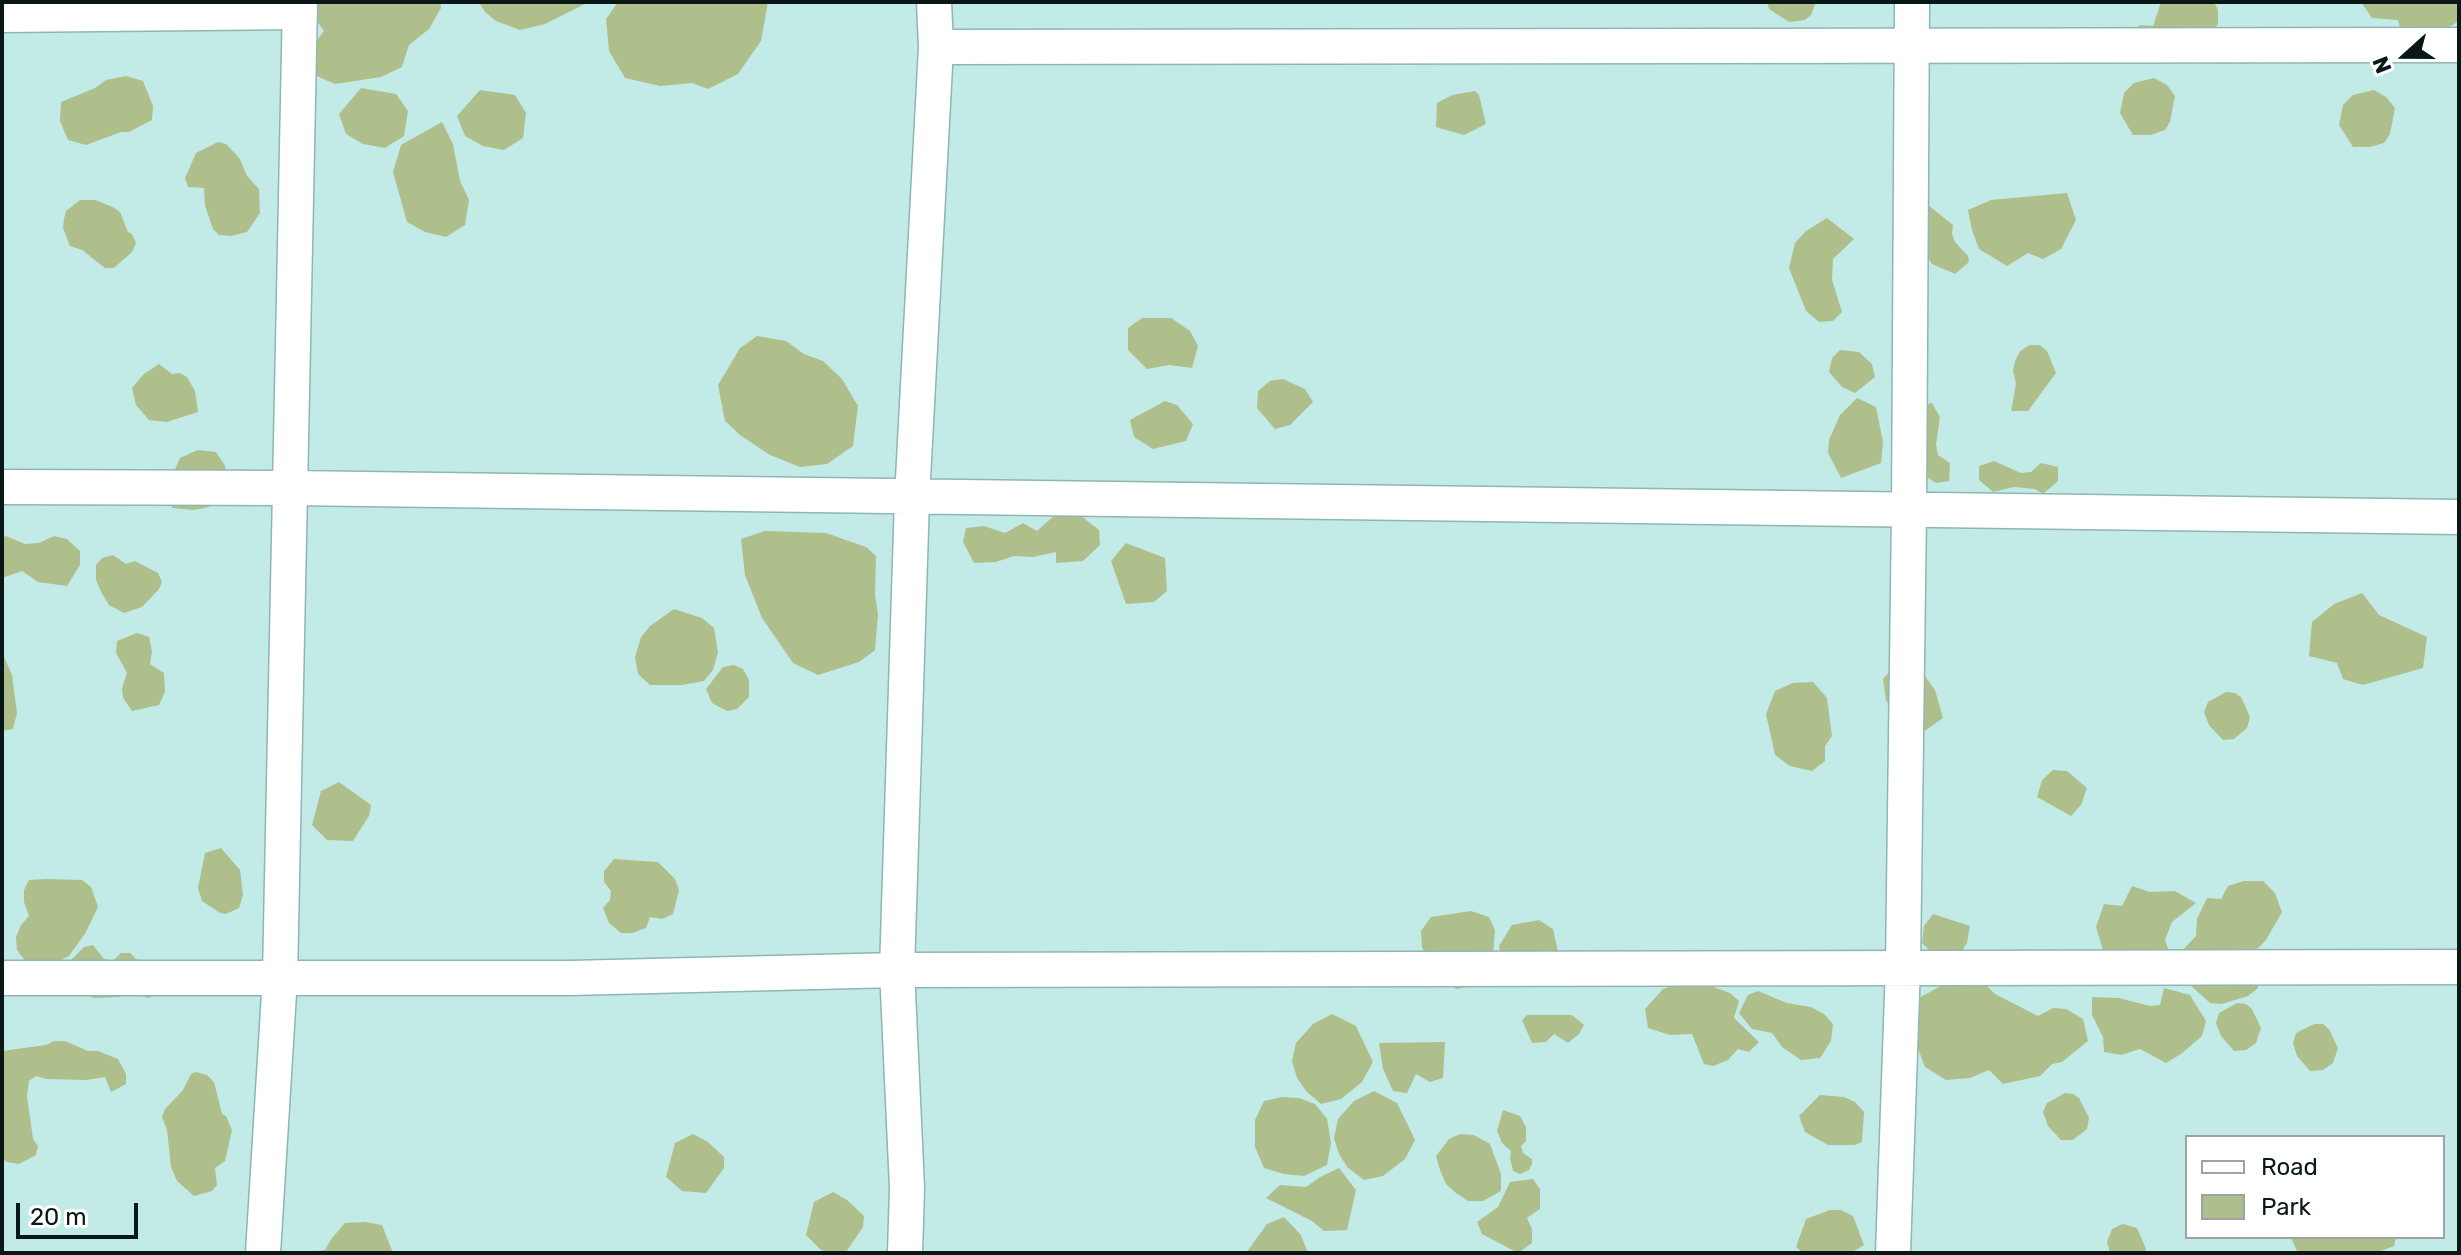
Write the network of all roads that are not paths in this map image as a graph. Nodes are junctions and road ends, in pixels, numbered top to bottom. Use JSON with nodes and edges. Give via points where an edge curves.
{"nodes":[{"id":1,"x":934,"y":2,"type":"edge"},
{"id":2,"x":1912,"y":2,"type":"edge"},
{"id":3,"x":300,"y":7,"type":"edge"},
{"id":4,"x":2,"y":15,"type":"edge"},
{"id":5,"x":1913,"y":45,"type":"junction"},
{"id":6,"x":2459,"y":45,"type":"edge"},
{"id":7,"x":936,"y":47,"type":"junction"},
{"id":8,"x":2,"y":487,"type":"edge"},
{"id":9,"x":290,"y":488,"type":"junction"},
{"id":10,"x":912,"y":498,"type":"junction"},
{"id":11,"x":1909,"y":511,"type":"junction"},
{"id":12,"x":2459,"y":517,"type":"edge"},
{"id":13,"x":1903,"y":966,"type":"junction"},
{"id":14,"x":2459,"y":967,"type":"edge"},
{"id":15,"x":897,"y":970,"type":"junction"},
{"id":16,"x":280,"y":977,"type":"junction"},
{"id":17,"x":2,"y":978,"type":"edge"},
{"id":18,"x":263,"y":1253,"type":"edge"},
{"id":19,"x":905,"y":1253,"type":"edge"},
{"id":20,"x":1893,"y":1253,"type":"edge"}],
"edges":[{"from":1,"to":7,"type":"street"},
{"from":2,"to":5,"type":"street"},
{"from":3,"to":4,"type":"street"},
{"from":3,"to":9,"type":"street"},
{"from":5,"to":6,"type":"street"},
{"from":5,"to":7,"type":"street"},
{"from":5,"to":11,"type":"street"},
{"from":7,"to":10,"type":"street"},
{"from":8,"to":9,"type":"street"},
{"from":9,"to":10,"type":"street"},
{"from":9,"to":16,"type":"street"},
{"from":10,"to":11,"type":"street"},
{"from":10,"to":15,"type":"street"},
{"from":11,"to":12,"type":"street"},
{"from":11,"to":13,"type":"street"},
{"from":13,"to":14,"type":"street"},
{"from":13,"to":15,"type":"street"},
{"from":13,"to":20,"type":"street"},
{"from":15,"to":16,"type":"street","via":[[570,978]]},
{"from":15,"to":19,"type":"street"},
{"from":16,"to":17,"type":"street"},
{"from":16,"to":18,"type":"street"}]}
